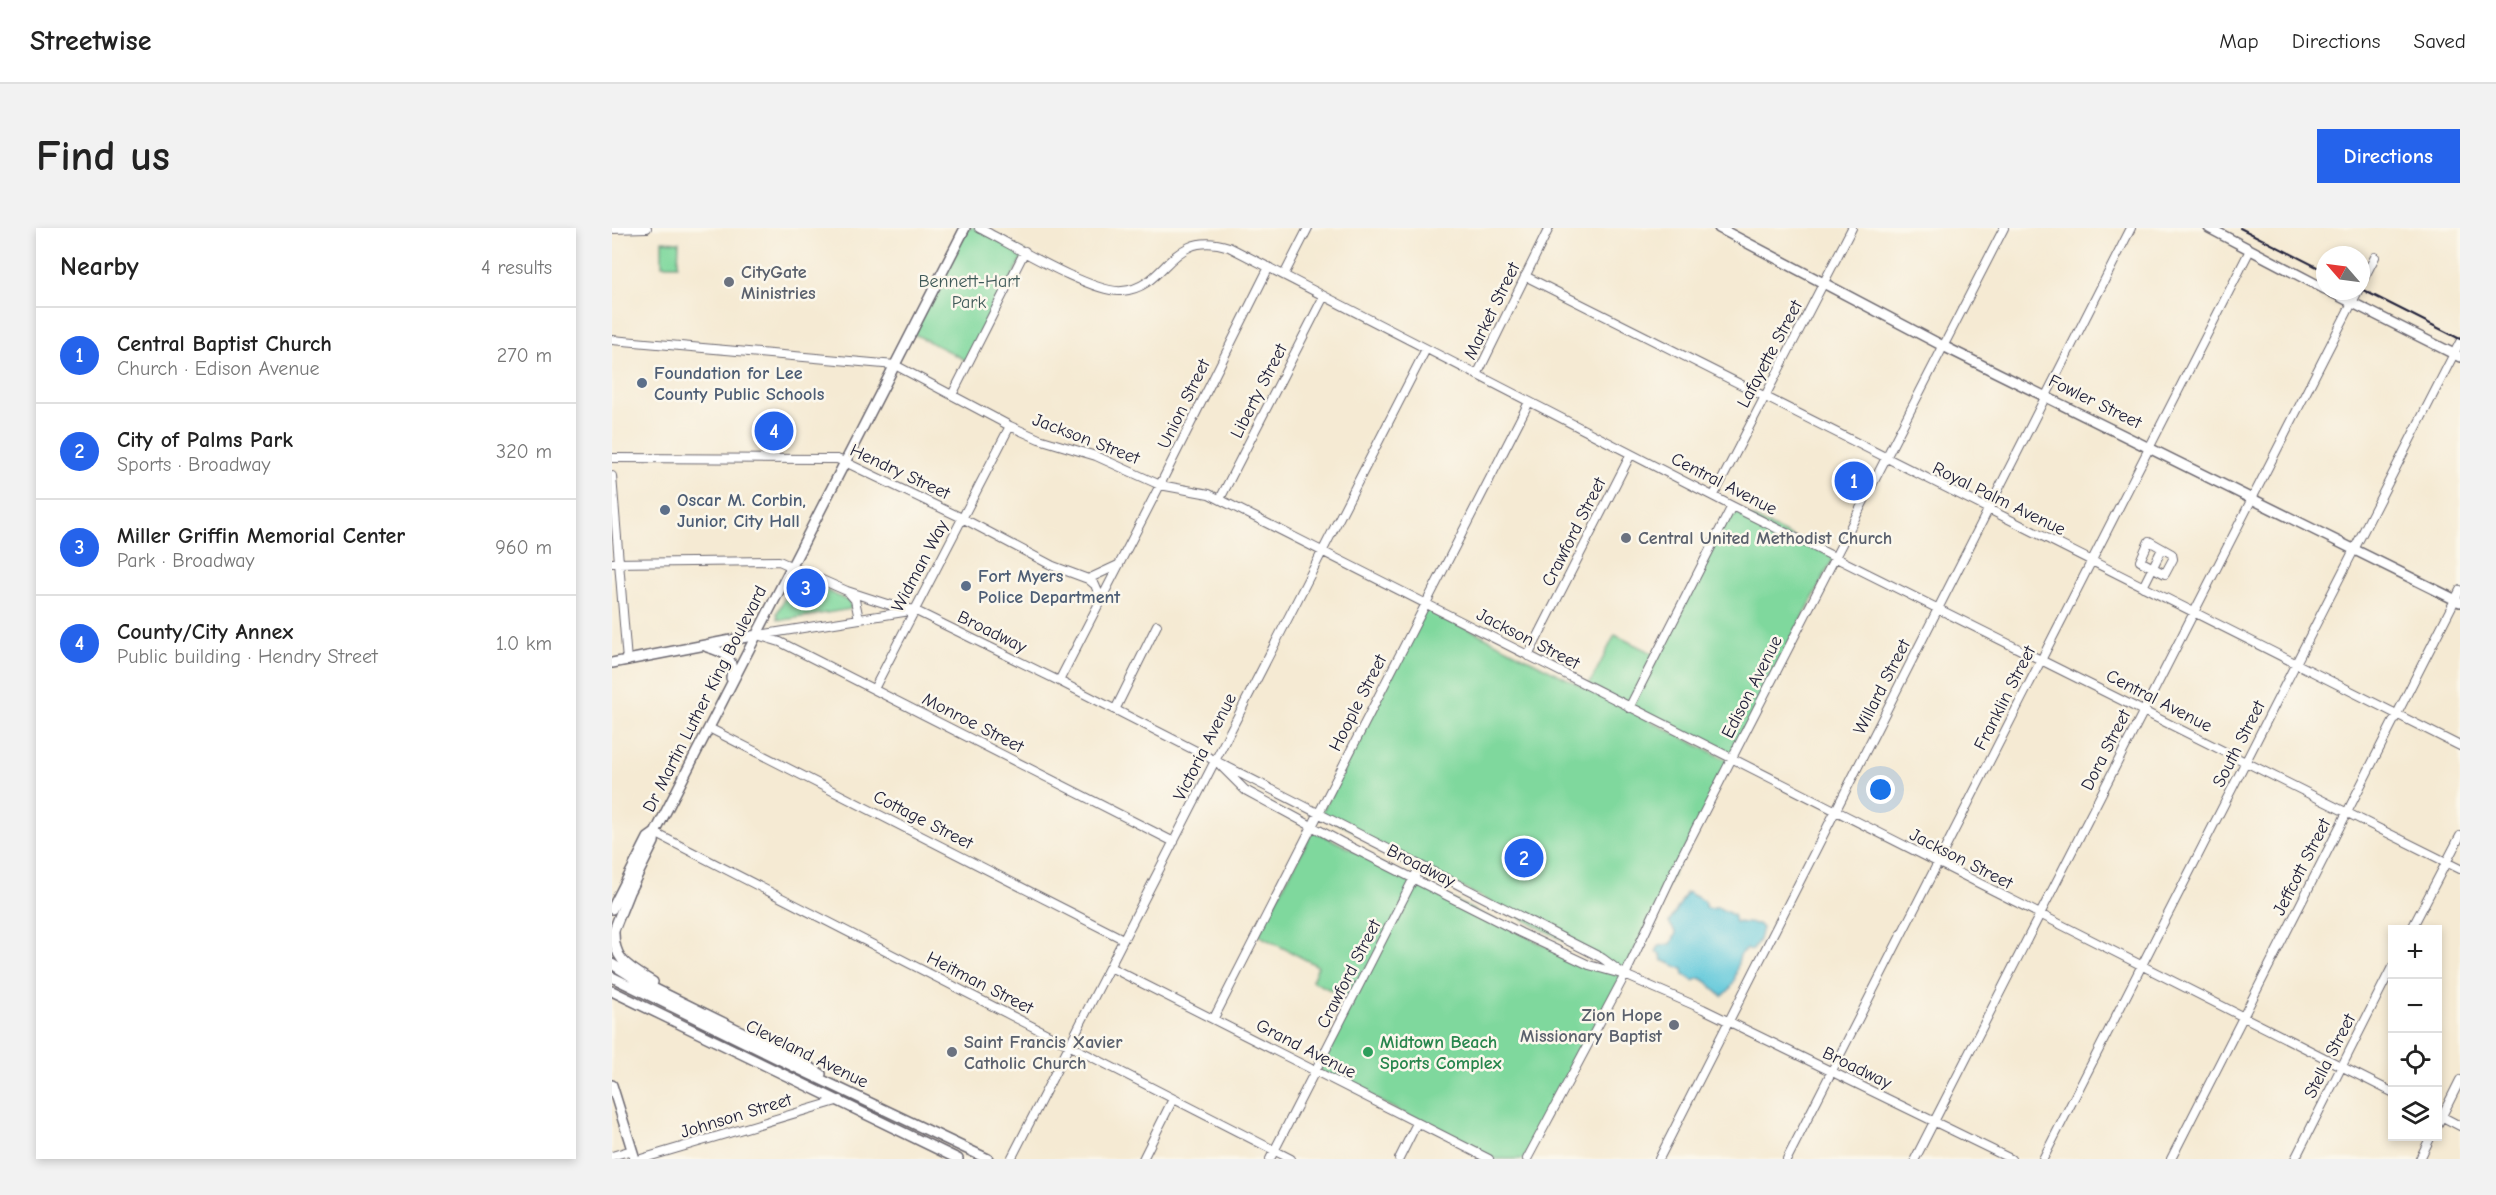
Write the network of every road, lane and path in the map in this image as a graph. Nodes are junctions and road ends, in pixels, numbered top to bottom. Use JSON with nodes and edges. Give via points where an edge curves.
{"nodes":[{"id":1,"x":647,"y":228,"type":"edge"},
{"id":2,"x":965,"y":228,"type":"edge"},
{"id":3,"x":979,"y":228,"type":"edge"},
{"id":4,"x":1308,"y":228,"type":"edge"},
{"id":5,"x":1549,"y":228,"type":"edge"},
{"id":6,"x":1719,"y":228,"type":"edge"},
{"id":7,"x":1852,"y":228,"type":"edge"},
{"id":8,"x":2004,"y":228,"type":"edge"},
{"id":9,"x":2131,"y":228,"type":"edge"},
{"id":10,"x":2209,"y":228,"type":"edge"},
{"id":11,"x":612,"y":229,"type":"edge"},
{"id":12,"x":2250,"y":250,"type":"junction"},
{"id":13,"x":1025,"y":251,"type":"junction"},
{"id":14,"x":2375,"y":258,"type":"dead end"},
{"id":15,"x":1269,"y":267,"type":"junction"},
{"id":16,"x":2370,"y":267,"type":"edge"},
{"id":17,"x":1284,"y":275,"type":"junction"},
{"id":18,"x":1526,"y":276,"type":"junction"},
{"id":19,"x":1824,"y":283,"type":"junction"},
{"id":20,"x":2316,"y":284,"type":"edge"},
{"id":21,"x":1324,"y":297,"type":"junction"},
{"id":22,"x":2346,"y":300,"type":"edge"},
{"id":23,"x":2354,"y":300,"type":"edge"},
{"id":24,"x":2352,"y":303,"type":"junction"},
{"id":25,"x":612,"y":340,"type":"edge"},
{"id":26,"x":2460,"y":342,"type":"edge"},
{"id":27,"x":1943,"y":346,"type":"junction"},
{"id":28,"x":1426,"y":349,"type":"junction"},
{"id":29,"x":2457,"y":356,"type":"edge"},
{"id":30,"x":895,"y":365,"type":"junction"},
{"id":31,"x":1477,"y":375,"type":"junction"},
{"id":32,"x":952,"y":395,"type":"junction"},
{"id":33,"x":2047,"y":397,"type":"junction"},
{"id":34,"x":1765,"y":398,"type":"junction"},
{"id":35,"x":1529,"y":402,"type":"junction"},
{"id":36,"x":1010,"y":426,"type":"junction"},
{"id":37,"x":2150,"y":447,"type":"junction"},
{"id":38,"x":1631,"y":454,"type":"junction"},
{"id":39,"x":612,"y":458,"type":"edge"},
{"id":40,"x":1886,"y":459,"type":"junction"},
{"id":41,"x":846,"y":462,"type":"junction"},
{"id":42,"x":612,"y":476,"type":"edge"},
{"id":43,"x":1160,"y":485,"type":"junction"},
{"id":44,"x":1714,"y":495,"type":"junction"},
{"id":45,"x":2253,"y":499,"type":"junction"},
{"id":46,"x":1220,"y":500,"type":"junction"},
{"id":47,"x":1732,"y":506,"type":"junction"},
{"id":48,"x":1989,"y":511,"type":"junction"},
{"id":49,"x":962,"y":518,"type":"junction"},
{"id":50,"x":2162,"y":549,"type":"junction"},
{"id":51,"x":2355,"y":549,"type":"junction"},
{"id":52,"x":1322,"y":552,"type":"junction"},
{"id":53,"x":1836,"y":557,"type":"junction"},
{"id":54,"x":2091,"y":561,"type":"junction"},
{"id":55,"x":615,"y":562,"type":"edge"},
{"id":56,"x":793,"y":566,"type":"junction"},
{"id":57,"x":1118,"y":566,"type":"junction"},
{"id":58,"x":2152,"y":568,"type":"junction"},
{"id":59,"x":1088,"y":579,"type":"junction"},
{"id":60,"x":2143,"y":587,"type":"junction"},
{"id":61,"x":2460,"y":590,"type":"edge"},
{"id":62,"x":847,"y":591,"type":"junction"},
{"id":63,"x":1101,"y":599,"type":"junction"},
{"id":64,"x":2458,"y":600,"type":"edge"},
{"id":65,"x":1426,"y":604,"type":"junction"},
{"id":66,"x":1939,"y":608,"type":"junction"},
{"id":67,"x":914,"y":610,"type":"junction"},
{"id":68,"x":2193,"y":613,"type":"junction"},
{"id":69,"x":859,"y":619,"type":"junction"},
{"id":70,"x":1157,"y":625,"type":"dead end"},
{"id":71,"x":757,"y":635,"type":"junction"},
{"id":72,"x":705,"y":646,"type":"junction"},
{"id":73,"x":1528,"y":656,"type":"junction"},
{"id":74,"x":2042,"y":659,"type":"junction"},
{"id":75,"x":627,"y":661,"type":"junction"},
{"id":76,"x":612,"y":663,"type":"edge"},
{"id":77,"x":2296,"y":664,"type":"junction"},
{"id":78,"x":1059,"y":681,"type":"junction"},
{"id":79,"x":730,"y":687,"type":"junction"},
{"id":80,"x":874,"y":689,"type":"junction"},
{"id":81,"x":1629,"y":708,"type":"junction"},
{"id":82,"x":1115,"y":710,"type":"junction"},
{"id":83,"x":2143,"y":710,"type":"junction"},
{"id":84,"x":2397,"y":715,"type":"junction"},
{"id":85,"x":709,"y":728,"type":"junction"},
{"id":86,"x":2460,"y":746,"type":"edge"},
{"id":87,"x":1732,"y":760,"type":"junction"},
{"id":88,"x":1216,"y":761,"type":"junction"},
{"id":89,"x":2247,"y":762,"type":"junction"},
{"id":90,"x":1835,"y":812,"type":"junction"},
{"id":91,"x":2346,"y":812,"type":"junction"},
{"id":92,"x":1318,"y":815,"type":"junction"},
{"id":93,"x":1312,"y":827,"type":"junction"},
{"id":94,"x":655,"y":833,"type":"junction"},
{"id":95,"x":2460,"y":836,"type":"edge"},
{"id":96,"x":1174,"y":842,"type":"junction"},
{"id":97,"x":2446,"y":862,"type":"junction"},
{"id":98,"x":1937,"y":864,"type":"junction"},
{"id":99,"x":1420,"y":866,"type":"junction"},
{"id":100,"x":2460,"y":869,"type":"edge"},
{"id":101,"x":1414,"y":878,"type":"junction"},
{"id":102,"x":612,"y":909,"type":"edge"},
{"id":103,"x":2039,"y":915,"type":"junction"},
{"id":104,"x":2414,"y":925,"type":"edge"},
{"id":105,"x":613,"y":931,"type":"edge"},
{"id":106,"x":1123,"y":939,"type":"junction"},
{"id":107,"x":612,"y":964,"type":"edge"},
{"id":108,"x":1110,"y":967,"type":"junction"},
{"id":109,"x":2142,"y":967,"type":"junction"},
{"id":110,"x":1625,"y":975,"type":"junction"},
{"id":111,"x":2388,"y":975,"type":"edge"},
{"id":112,"x":612,"y":977,"type":"edge"},
{"id":113,"x":612,"y":991,"type":"edge"},
{"id":114,"x":701,"y":1011,"type":"junction"},
{"id":115,"x":2243,"y":1017,"type":"junction"},
{"id":116,"x":1214,"y":1018,"type":"junction"},
{"id":117,"x":1728,"y":1021,"type":"junction"},
{"id":118,"x":1068,"y":1046,"type":"junction"},
{"id":119,"x":2342,"y":1067,"type":"junction"},
{"id":120,"x":1316,"y":1071,"type":"junction"},
{"id":121,"x":1831,"y":1071,"type":"junction"},
{"id":122,"x":2460,"y":1080,"type":"edge"},
{"id":123,"x":612,"y":1085,"type":"edge"},
{"id":124,"x":2388,"y":1090,"type":"edge"},
{"id":125,"x":851,"y":1093,"type":"junction"},
{"id":126,"x":1173,"y":1099,"type":"junction"},
{"id":127,"x":840,"y":1100,"type":"junction"},
{"id":128,"x":2442,"y":1113,"type":"edge"},
{"id":129,"x":2442,"y":1119,"type":"edge"},
{"id":130,"x":1417,"y":1123,"type":"junction"},
{"id":131,"x":1934,"y":1123,"type":"junction"},
{"id":132,"x":2460,"y":1126,"type":"edge"},
{"id":133,"x":2429,"y":1141,"type":"edge"},
{"id":134,"x":1274,"y":1151,"type":"junction"},
{"id":135,"x":633,"y":1155,"type":"edge"},
{"id":136,"x":612,"y":1156,"type":"edge"},
{"id":137,"x":640,"y":1159,"type":"edge"},
{"id":138,"x":958,"y":1159,"type":"edge"},
{"id":139,"x":988,"y":1159,"type":"edge"},
{"id":140,"x":1011,"y":1159,"type":"edge"},
{"id":141,"x":1143,"y":1159,"type":"edge"},
{"id":142,"x":1270,"y":1159,"type":"edge"},
{"id":143,"x":1291,"y":1159,"type":"edge"},
{"id":144,"x":1399,"y":1159,"type":"edge"},
{"id":145,"x":1489,"y":1159,"type":"edge"},
{"id":146,"x":1527,"y":1159,"type":"edge"},
{"id":147,"x":1659,"y":1159,"type":"edge"},
{"id":148,"x":1786,"y":1159,"type":"edge"},
{"id":149,"x":1915,"y":1159,"type":"edge"},
{"id":150,"x":2011,"y":1159,"type":"edge"},
{"id":151,"x":2043,"y":1159,"type":"edge"},
{"id":152,"x":2171,"y":1159,"type":"edge"},
{"id":153,"x":2295,"y":1159,"type":"edge"},
{"id":154,"x":2420,"y":1159,"type":"edge"}],
"edges":[{"from":1,"to":11,"type":"street"},
{"from":2,"to":30,"type":"main road","name":"Dr Martin Luther King Boulevard"},
{"from":3,"to":13,"type":"street","name":"Central Avenue"},
{"from":4,"to":17,"type":"street"},
{"from":5,"to":18,"type":"street","name":"Market Street"},
{"from":6,"to":19,"type":"main road","name":"Fowler Street"},
{"from":7,"to":19,"type":"street","name":"Lafayette Street"},
{"from":8,"to":27,"type":"street","name":"Edison Avenue"},
{"from":9,"to":33,"type":"street","name":"Willard Street"},
{"from":10,"to":12,"type":"main road"},
{"from":12,"to":20,"type":"main road"},
{"from":12,"to":37,"type":"street","name":"Franklin Street"},
{"from":13,"to":15,"type":"street","name":"Central Avenue","via":[[1092,286],[1120,292],[1146,283],[1174,253],[1200,242],[1220,244]]},
{"from":13,"to":32,"type":"street"},
{"from":14,"to":16,"type":"street"},
{"from":15,"to":17,"type":"street","name":"Central Avenue"},
{"from":15,"to":43,"type":"street","name":"Union Street"},
{"from":17,"to":21,"type":"street","name":"Central Avenue"},
{"from":18,"to":31,"type":"street","name":"Market Street"},
{"from":18,"to":34,"type":"street","name":"Royal Palm Avenue"},
{"from":19,"to":27,"type":"main road","name":"Fowler Street"},
{"from":19,"to":34,"type":"street","name":"Lafayette Street"},
{"from":21,"to":28,"type":"street","name":"Central Avenue"},
{"from":21,"to":46,"type":"street","name":"Liberty Street"},
{"from":22,"to":24,"type":"main road"},
{"from":23,"to":24,"type":"street","name":"Dora Street"},
{"from":24,"to":29,"type":"main road"},
{"from":24,"to":45,"type":"street","name":"Dora Street"},
{"from":25,"to":30,"type":"street","name":"Jackson Street"},
{"from":26,"to":29,"type":"street","name":"South Street"},
{"from":27,"to":33,"type":"main road","name":"Fowler Street"},
{"from":27,"to":40,"type":"street","name":"Edison Avenue"},
{"from":28,"to":31,"type":"street","name":"Central Avenue"},
{"from":28,"to":52,"type":"street","name":"Victoria Avenue"},
{"from":29,"to":51,"type":"street","name":"South Street"},
{"from":30,"to":32,"type":"street","name":"Jackson Street"},
{"from":30,"to":41,"type":"main road","name":"Dr Martin Luther King Boulevard"},
{"from":31,"to":35,"type":"street","name":"Central Avenue"},
{"from":32,"to":36,"type":"street","name":"Jackson Street"},
{"from":33,"to":37,"type":"main road","name":"Fowler Street"},
{"from":33,"to":48,"type":"street","name":"Willard Street"},
{"from":34,"to":40,"type":"street","name":"Royal Palm Avenue"},
{"from":34,"to":44,"type":"street","name":"Lafayette Street"},
{"from":35,"to":38,"type":"street","name":"Central Avenue"},
{"from":35,"to":65,"type":"street","name":"Hoople Street"},
{"from":36,"to":43,"type":"street","name":"Jackson Street","via":[[1096,456]]},
{"from":36,"to":49,"type":"street","name":"Widman Way"},
{"from":37,"to":45,"type":"main road","name":"Fowler Street"},
{"from":37,"to":54,"type":"street","name":"Franklin Street"},
{"from":38,"to":44,"type":"street","name":"Central Avenue"},
{"from":38,"to":73,"type":"street","name":"Crawford Street"},
{"from":39,"to":41,"type":"street","name":"Hendry Street"},
{"from":40,"to":48,"type":"street","name":"Royal Palm Avenue"},
{"from":40,"to":53,"type":"street","name":"Edison Avenue"},
{"from":41,"to":49,"type":"street","name":"Hendry Street"},
{"from":41,"to":56,"type":"main road","name":"Dr Martin Luther King Boulevard"},
{"from":42,"to":55,"type":"street"},
{"from":43,"to":46,"type":"street","name":"Jackson Street"},
{"from":43,"to":57,"type":"street","name":"Union Street"},
{"from":44,"to":47,"type":"street","name":"Central Avenue"},
{"from":45,"to":51,"type":"main road","name":"Fowler Street"},
{"from":45,"to":68,"type":"street","name":"Dora Street"},
{"from":46,"to":52,"type":"street","name":"Jackson Street"},
{"from":47,"to":53,"type":"street","name":"Central Avenue"},
{"from":47,"to":81,"type":"street"},
{"from":48,"to":54,"type":"street","name":"Royal Palm Avenue"},
{"from":48,"to":66,"type":"street","name":"Willard Street"},
{"from":49,"to":59,"type":"street","name":"Hendry Street","via":[[1053,566]]},
{"from":49,"to":67,"type":"street","name":"Widman Way"},
{"from":50,"to":58,"type":"street"},
{"from":50,"to":58,"type":"street","via":[[2173,556],[2167,572]]},
{"from":50,"to":58,"type":"street","via":[[2146,542],[2140,561]]},
{"from":51,"to":64,"type":"main road","name":"Fowler Street"},
{"from":51,"to":77,"type":"street","name":"South Street"},
{"from":52,"to":65,"type":"street","name":"Jackson Street"},
{"from":52,"to":88,"type":"street","name":"Victoria Avenue"},
{"from":53,"to":66,"type":"street","name":"Central Avenue"},
{"from":53,"to":87,"type":"street","name":"Edison Avenue"},
{"from":54,"to":60,"type":"street","name":"Royal Palm Avenue"},
{"from":54,"to":74,"type":"street","name":"Franklin Street"},
{"from":55,"to":56,"type":"street","name":"Broadway","via":[[779,561]]},
{"from":55,"to":75,"type":"street"},
{"from":56,"to":62,"type":"street","name":"Broadway"},
{"from":56,"to":71,"type":"main road","name":"Dr Martin Luther King Boulevard"},
{"from":57,"to":59,"type":"street"},
{"from":57,"to":63,"type":"street","name":"Union Street"},
{"from":58,"to":60,"type":"street"},
{"from":59,"to":63,"type":"street"},
{"from":60,"to":68,"type":"street","name":"Royal Palm Avenue"},
{"from":61,"to":64,"type":"street","name":"Jeffcott Street"},
{"from":62,"to":67,"type":"street","name":"Broadway"},
{"from":62,"to":69,"type":"street","via":[[855,600]]},
{"from":63,"to":78,"type":"street","name":"Union Street"},
{"from":64,"to":84,"type":"street","name":"Jeffcott Street"},
{"from":65,"to":73,"type":"street","name":"Jackson Street"},
{"from":65,"to":92,"type":"street","name":"Hoople Street"},
{"from":66,"to":74,"type":"street","name":"Central Avenue"},
{"from":66,"to":90,"type":"street","name":"Willard Street"},
{"from":67,"to":69,"type":"street"},
{"from":67,"to":78,"type":"street","name":"Broadway"},
{"from":67,"to":80,"type":"street","name":"Widman Way"},
{"from":68,"to":77,"type":"street","name":"Royal Palm Avenue"},
{"from":68,"to":83,"type":"street","name":"Dora Street"},
{"from":69,"to":71,"type":"street"},
{"from":70,"to":82,"type":"street"},
{"from":71,"to":72,"type":"main road"},
{"from":71,"to":79,"type":"main road","name":"Dr Martin Luther King Boulevard"},
{"from":71,"to":80,"type":"street","name":"Monroe Street","via":[[780,642]]},
{"from":72,"to":75,"type":"main road"},
{"from":72,"to":79,"type":"main road","via":[[725,654],[732,662]]},
{"from":73,"to":81,"type":"street","name":"Jackson Street"},
{"from":74,"to":83,"type":"street","name":"Central Avenue"},
{"from":74,"to":98,"type":"street","name":"Franklin Street"},
{"from":75,"to":76,"type":"main road"},
{"from":77,"to":84,"type":"street","name":"Royal Palm Avenue"},
{"from":77,"to":89,"type":"street","name":"South Street"},
{"from":78,"to":82,"type":"street","name":"Broadway"},
{"from":79,"to":85,"type":"main road","name":"Dr Martin Luther King Boulevard"},
{"from":80,"to":96,"type":"street","name":"Monroe Street"},
{"from":81,"to":87,"type":"street","name":"Jackson Street"},
{"from":82,"to":88,"type":"street","name":"Broadway"},
{"from":83,"to":89,"type":"street","name":"Central Avenue"},
{"from":83,"to":103,"type":"street","name":"Dora Street"},
{"from":84,"to":86,"type":"street","name":"Royal Palm Avenue"},
{"from":84,"to":91,"type":"street","name":"Jeffcott Street"},
{"from":85,"to":94,"type":"main road","name":"Dr Martin Luther King Boulevard"},
{"from":85,"to":106,"type":"street","name":"Cottage Street"},
{"from":87,"to":90,"type":"street","name":"Jackson Street"},
{"from":87,"to":110,"type":"street","name":"Edison Avenue"},
{"from":88,"to":92,"type":"street","name":"Broadway"},
{"from":88,"to":93,"type":"street","name":"Broadway","via":[[1245,790]]},
{"from":88,"to":96,"type":"street","name":"Victoria Avenue"},
{"from":89,"to":91,"type":"street","name":"Central Avenue"},
{"from":89,"to":109,"type":"street","name":"South Street"},
{"from":90,"to":98,"type":"street","name":"Jackson Street"},
{"from":90,"to":117,"type":"street","name":"Willard Street"},
{"from":91,"to":97,"type":"street","name":"Central Avenue"},
{"from":91,"to":115,"type":"street","name":"Jeffcott Street"},
{"from":92,"to":93,"type":"street","name":"Hoople Street"},
{"from":92,"to":99,"type":"street","name":"Broadway"},
{"from":93,"to":101,"type":"street","name":"Broadway"},
{"from":93,"to":116,"type":"street","name":"Hoople Street"},
{"from":94,"to":102,"type":"main road","name":"Dr Martin Luther King Boulevard","via":[[648,838]]},
{"from":94,"to":105,"type":"main road","name":"Dr Martin Luther King Boulevard"},
{"from":94,"to":118,"type":"street","name":"Heitman Street"},
{"from":95,"to":97,"type":"street"},
{"from":96,"to":106,"type":"street","name":"Victoria Avenue"},
{"from":97,"to":100,"type":"street","name":"Central Avenue"},
{"from":97,"to":104,"type":"street"},
{"from":98,"to":103,"type":"street","name":"Jackson Street"},
{"from":98,"to":121,"type":"street","name":"Franklin Street"},
{"from":99,"to":101,"type":"street","name":"Crawford Street"},
{"from":99,"to":110,"type":"street","name":"Broadway","via":[[1602,958]]},
{"from":101,"to":110,"type":"street","name":"Broadway","via":[[1589,965]]},
{"from":101,"to":120,"type":"street","name":"Crawford Street"},
{"from":103,"to":109,"type":"street","name":"Jackson Street"},
{"from":103,"to":131,"type":"street","name":"Dora Street"},
{"from":105,"to":114,"type":"main road","via":[[617,955],[625,963]]},
{"from":106,"to":108,"type":"street","name":"Victoria Avenue"},
{"from":107,"to":114,"type":"main road"},
{"from":108,"to":116,"type":"street","name":"Grand Avenue"},
{"from":108,"to":118,"type":"street","name":"Victoria Avenue"},
{"from":109,"to":115,"type":"street","name":"Jackson Street"},
{"from":109,"to":151,"type":"street","name":"South Street"},
{"from":110,"to":117,"type":"street","name":"Broadway"},
{"from":110,"to":146,"type":"street","name":"Edison Avenue"},
{"from":111,"to":119,"type":"street","name":"Stella Street"},
{"from":112,"to":125,"type":"main road","name":"Cleveland Avenue"},
{"from":113,"to":127,"type":"main road","name":"Cleveland Avenue"},
{"from":114,"to":125,"type":"main road","via":[[794,1057]]},
{"from":115,"to":119,"type":"street","name":"Jackson Street"},
{"from":115,"to":152,"type":"street","name":"Jeffcott Street"},
{"from":116,"to":120,"type":"street","name":"Grand Avenue"},
{"from":117,"to":121,"type":"street","name":"Broadway"},
{"from":117,"to":147,"type":"street","name":"Willard Street"},
{"from":118,"to":126,"type":"street","name":"Heitman Street"},
{"from":118,"to":140,"type":"street","name":"Victoria Avenue"},
{"from":119,"to":124,"type":"street","name":"Jackson Street"},
{"from":119,"to":153,"type":"street","name":"Stella Street"},
{"from":120,"to":130,"type":"street","name":"Grand Avenue"},
{"from":120,"to":134,"type":"street","name":"Crawford Street"},
{"from":121,"to":131,"type":"street","name":"Broadway"},
{"from":121,"to":148,"type":"street","name":"Franklin Street"},
{"from":122,"to":128,"type":"street"},
{"from":123,"to":135,"type":"main road"},
{"from":125,"to":139,"type":"main road","name":"Cleveland Avenue"},
{"from":126,"to":134,"type":"street","name":"Heitman Street"},
{"from":126,"to":141,"type":"street"},
{"from":127,"to":137,"type":"street","name":"Johnson Street"},
{"from":127,"to":138,"type":"main road","name":"Cleveland Avenue"},
{"from":129,"to":132,"type":"street"},
{"from":130,"to":144,"type":"street"},
{"from":130,"to":145,"type":"street","name":"Grand Avenue"},
{"from":131,"to":149,"type":"street","name":"Dora Street"},
{"from":131,"to":150,"type":"street","name":"Broadway"},
{"from":133,"to":154,"type":"street"},
{"from":134,"to":142,"type":"street","name":"Crawford Street"},
{"from":134,"to":143,"type":"street","name":"Heitman Street"},
{"from":135,"to":136,"type":"street"}]}
